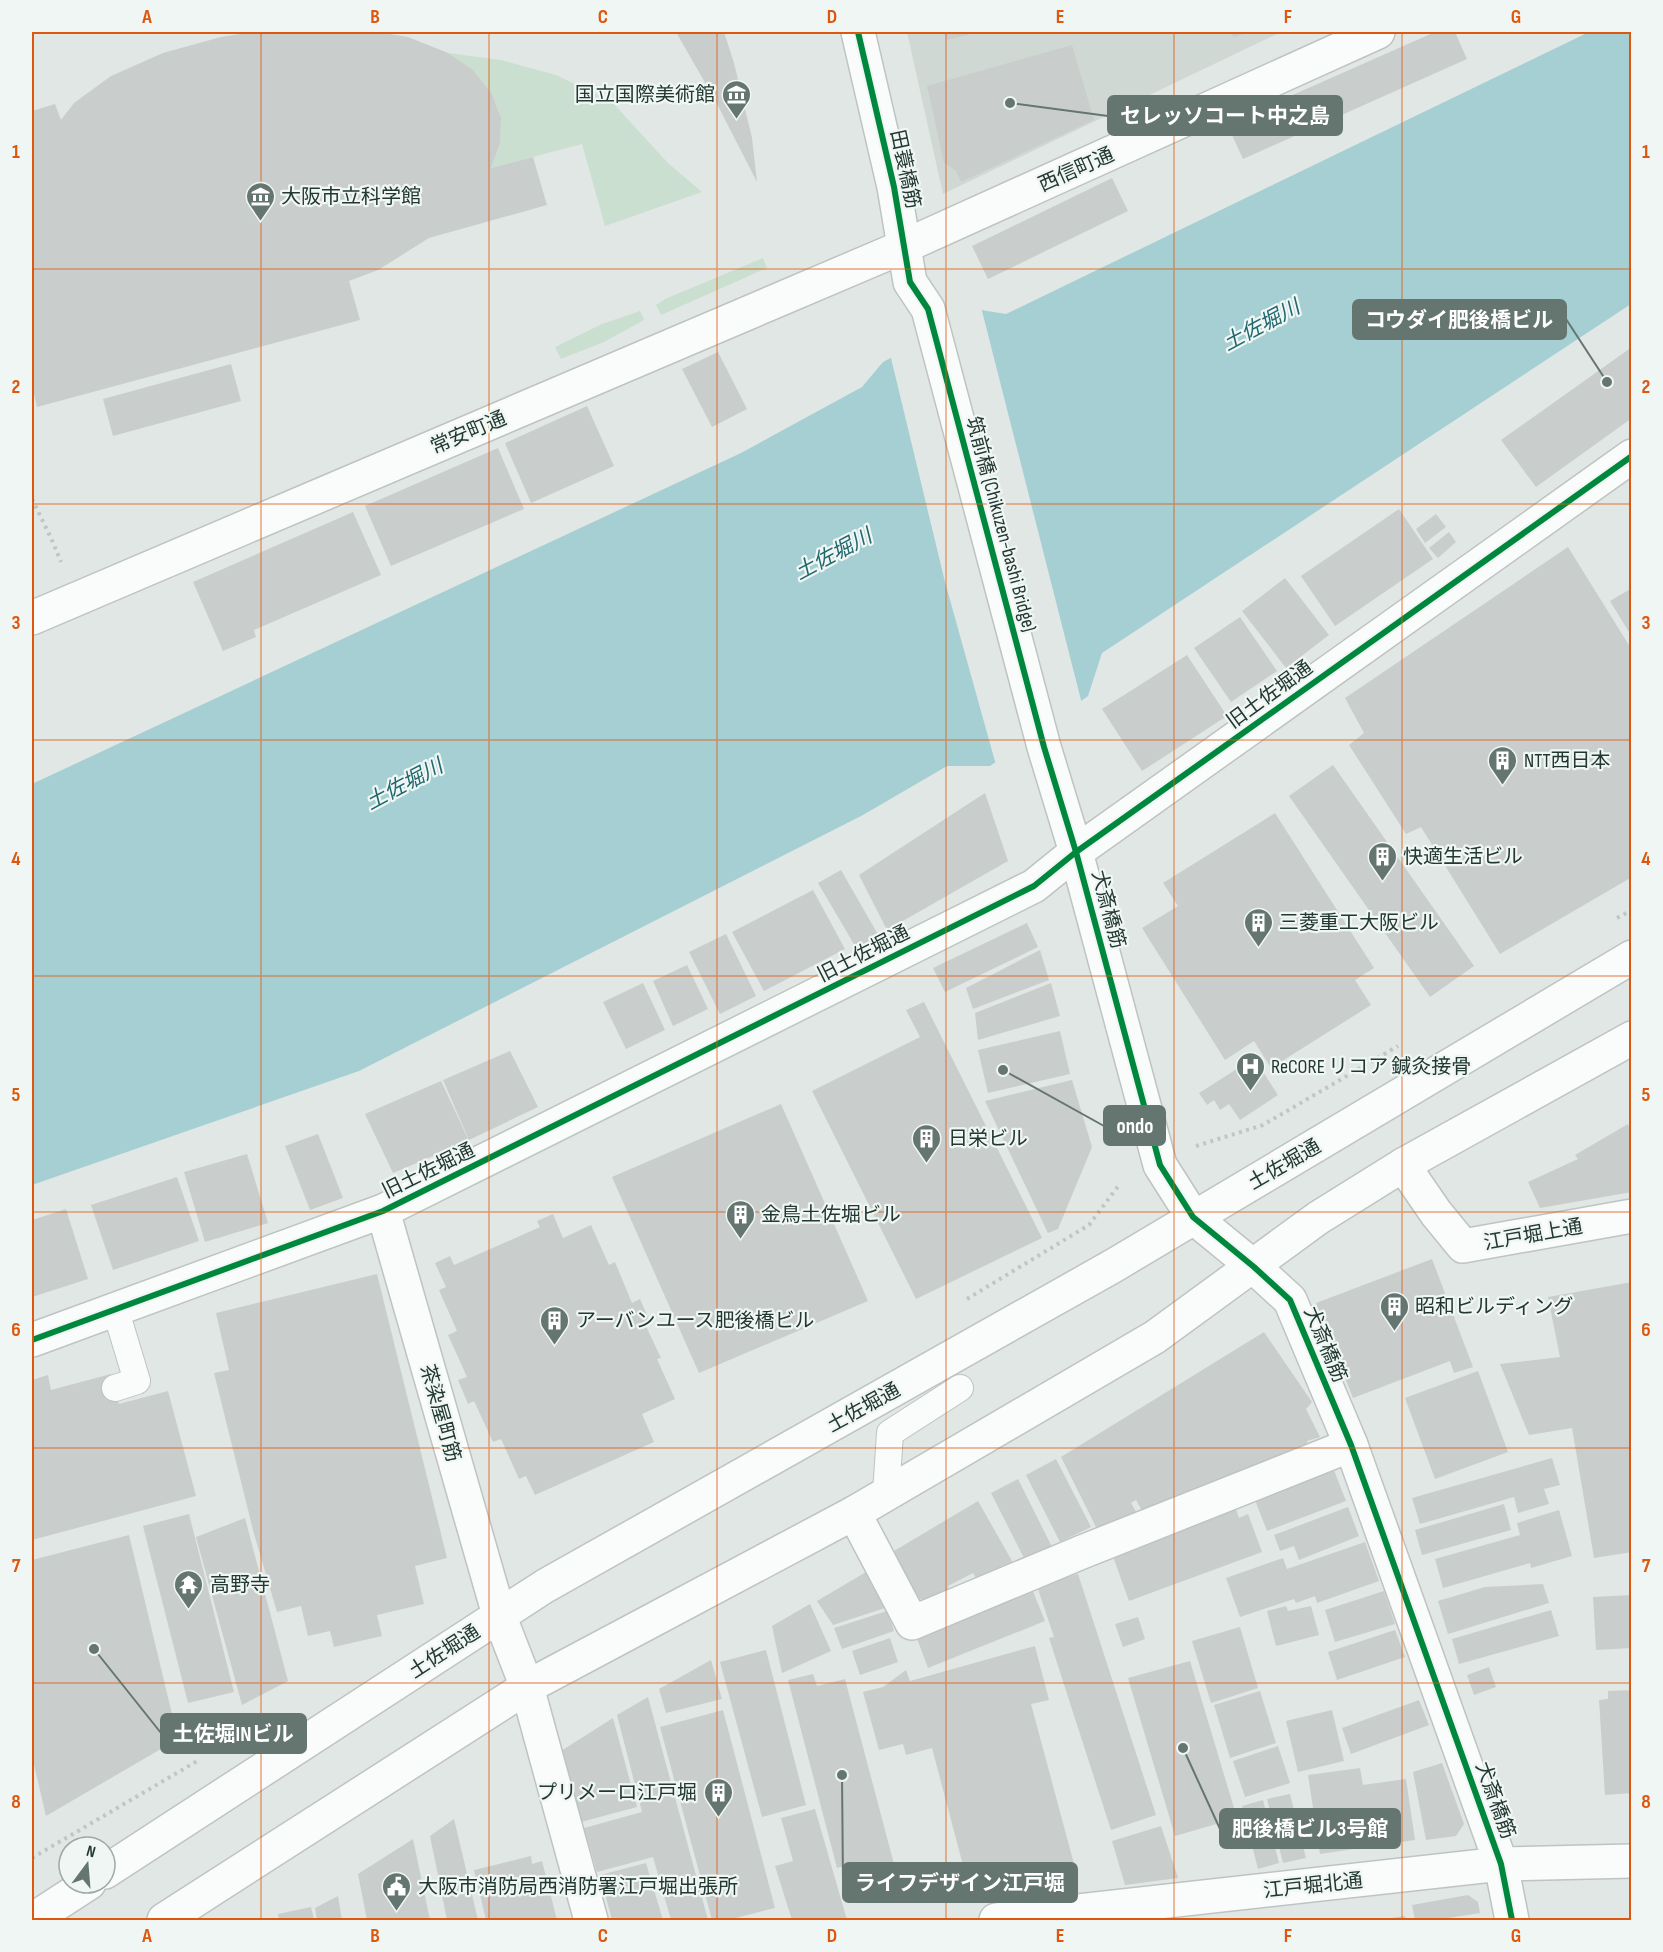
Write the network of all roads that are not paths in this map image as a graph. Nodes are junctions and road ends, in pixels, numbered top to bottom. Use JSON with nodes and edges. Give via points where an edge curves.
{"nodes":[{"id":1,"x":858,"y":32,"type":"edge"},
{"id":2,"x":1364,"y":35,"type":"edge"},
{"id":3,"x":905,"y":246,"type":"junction"},
{"id":4,"x":928,"y":309,"type":"joint"},
{"id":5,"x":1632,"y":456,"type":"edge"},
{"id":6,"x":32,"y":618,"type":"edge"},
{"id":7,"x":1044,"y":747,"type":"joint"},
{"id":8,"x":1076,"y":852,"type":"junction"},
{"id":9,"x":1632,"y":957,"type":"edge"},
{"id":10,"x":1632,"y":1038,"type":"edge"},
{"id":11,"x":1403,"y":1166,"type":"junction"},
{"id":12,"x":383,"y":1211,"type":"junction"},
{"id":13,"x":1632,"y":1216,"type":"edge"},
{"id":14,"x":1193,"y":1217,"type":"junction"},
{"id":15,"x":1254,"y":1266,"type":"junction"},
{"id":16,"x":115,"y":1308,"type":"junction"},
{"id":17,"x":32,"y":1340,"type":"edge"},
{"id":18,"x":115,"y":1389,"type":"dead end"},
{"id":19,"x":960,"y":1389,"type":"dead end"},
{"id":20,"x":1351,"y":1445,"type":"junction"},
{"id":21,"x":886,"y":1493,"type":"junction"},
{"id":22,"x":854,"y":1513,"type":"junction"},
{"id":23,"x":499,"y":1615,"type":"junction"},
{"id":24,"x":526,"y":1687,"type":"junction"},
{"id":25,"x":1632,"y":1861,"type":"edge"},
{"id":26,"x":117,"y":1864,"type":"edge"},
{"id":27,"x":1501,"y":1864,"type":"junction"},
{"id":28,"x":71,"y":1895,"type":"edge"},
{"id":29,"x":32,"y":1920,"type":"edge"},
{"id":30,"x":164,"y":1920,"type":"edge"},
{"id":31,"x":591,"y":1920,"type":"edge"},
{"id":32,"x":996,"y":1920,"type":"edge"},
{"id":33,"x":1512,"y":1920,"type":"edge"}],
"edges":[{"from":1,"to":3,"type":"street","name":"田蓑橋筋"},
{"from":2,"to":3,"type":"street","name":"西信町通"},
{"from":3,"to":4,"type":"street","name":"田蓑橋筋","via":[[910,282]]},
{"from":3,"to":6,"type":"street","name":"常安町通"},
{"from":4,"to":7,"type":"street","name":"筑前橋 (Chikuzen-bashi Bridge)"},
{"from":5,"to":8,"type":"street","name":"旧土佐堀通"},
{"from":7,"to":8,"type":"street","name":"犬斎橋筋"},
{"from":8,"to":12,"type":"street","name":"旧土佐堀通","via":[[1034,886]]},
{"from":8,"to":14,"type":"street","name":"犬斎橋筋","via":[[1160,1165]]},
{"from":9,"to":14,"type":"street","name":"土佐堀通"},
{"from":10,"to":11,"type":"street"},
{"from":11,"to":13,"type":"street","name":"江戸堀上通","via":[[1463,1246]]},
{"from":11,"to":15,"type":"street","via":[[1318,1218]]},
{"from":12,"to":16,"type":"street","name":"旧土佐堀通"},
{"from":12,"to":23,"type":"street","name":"茶染屋町筋"},
{"from":14,"to":15,"type":"street","name":"犬斎橋筋"},
{"from":14,"to":23,"type":"street","name":"土佐堀通"},
{"from":15,"to":20,"type":"street","name":"犬斎橋筋","via":[[1290,1300]]},
{"from":15,"to":21,"type":"street","via":[[1155,1337]]},
{"from":16,"to":17,"type":"street","name":"旧土佐堀通"},
{"from":16,"to":18,"type":"lane","via":[[137,1381]]},
{"from":19,"to":21,"type":"lane","via":[[891,1433]]},
{"from":20,"to":22,"type":"street","via":[[912,1623]]},
{"from":20,"to":27,"type":"street","name":"犬斎橋筋"},
{"from":21,"to":22,"type":"street"},
{"from":22,"to":24,"type":"street"},
{"from":23,"to":24,"type":"street","name":"茶染屋町筋"},
{"from":23,"to":26,"type":"street","name":"土佐堀通"},
{"from":24,"to":30,"type":"street"},
{"from":24,"to":31,"type":"street"},
{"from":25,"to":27,"type":"street","name":"江戸堀北通"},
{"from":27,"to":32,"type":"street","name":"江戸堀北通"},
{"from":27,"to":33,"type":"street","name":"犬斎橋筋"},
{"from":28,"to":29,"type":"street"}]}
